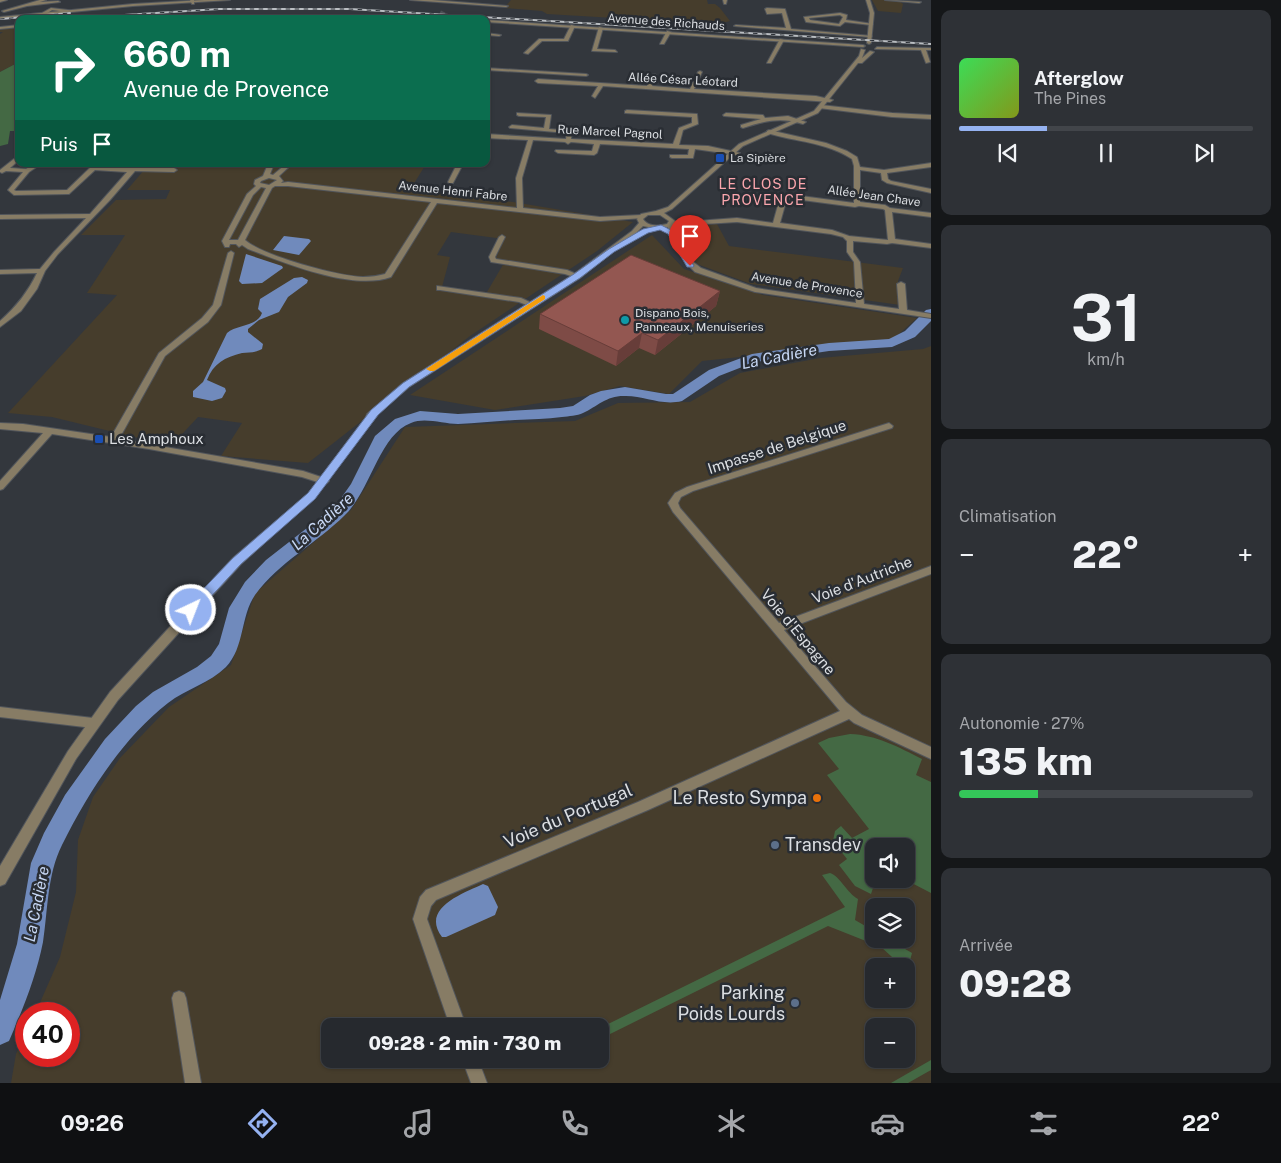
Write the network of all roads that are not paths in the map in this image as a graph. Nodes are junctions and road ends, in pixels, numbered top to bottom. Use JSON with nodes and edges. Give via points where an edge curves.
{"nodes":[{"id":1,"x":5,"y":0,"type":"edge"},
{"id":2,"x":44,"y":0,"type":"edge"},
{"id":3,"x":56,"y":0,"type":"edge"},
{"id":4,"x":221,"y":0,"type":"edge"},
{"id":5,"x":228,"y":0,"type":"edge"},
{"id":6,"x":412,"y":0,"type":"edge"},
{"id":7,"x":581,"y":0,"type":"edge"},
{"id":8,"x":590,"y":0,"type":"edge"},
{"id":9,"x":786,"y":0,"type":"edge"},
{"id":10,"x":800,"y":0,"type":"edge"},
{"id":11,"x":868,"y":0,"type":"edge"},
{"id":12,"x":888,"y":0,"type":"edge"},
{"id":13,"x":0,"y":1,"type":"edge"},
{"id":14,"x":192,"y":2,"type":"edge"},
{"id":15,"x":449,"y":2,"type":"edge"},
{"id":16,"x":468,"y":2,"type":"edge"},
{"id":17,"x":919,"y":2,"type":"dead end"},
{"id":18,"x":27,"y":5,"type":"junction"},
{"id":19,"x":506,"y":6,"type":"dead end"},
{"id":20,"x":51,"y":7,"type":"junction"},
{"id":21,"x":445,"y":9,"type":"tunnel mouth"},
{"id":22,"x":4,"y":11,"type":"dead end"},
{"id":23,"x":68,"y":11,"type":"junction"},
{"id":24,"x":784,"y":12,"type":"dead end"},
{"id":25,"x":44,"y":13,"type":"junction"},
{"id":26,"x":26,"y":15,"type":"edge"},
{"id":27,"x":15,"y":16,"type":"edge"},
{"id":28,"x":0,"y":18,"type":"edge"},
{"id":29,"x":490,"y":21,"type":"edge"},
{"id":30,"x":844,"y":21,"type":"junction"},
{"id":31,"x":871,"y":24,"type":"junction"},
{"id":32,"x":15,"y":26,"type":"edge"},
{"id":33,"x":573,"y":26,"type":"junction"},
{"id":34,"x":736,"y":26,"type":"dead end"},
{"id":35,"x":0,"y":28,"type":"edge"},
{"id":36,"x":602,"y":28,"type":"junction"},
{"id":37,"x":789,"y":30,"type":"junction"},
{"id":38,"x":669,"y":32,"type":"junction"},
{"id":39,"x":490,"y":34,"type":"edge"},
{"id":40,"x":499,"y":35,"type":"dead end"},
{"id":41,"x":870,"y":36,"type":"junction"},
{"id":42,"x":782,"y":40,"type":"junction"},
{"id":43,"x":662,"y":43,"type":"dead end"},
{"id":44,"x":869,"y":48,"type":"junction"},
{"id":45,"x":923,"y":49,"type":"junction"},
{"id":46,"x":931,"y":49,"type":"edge"},
{"id":47,"x":615,"y":51,"type":"dead end"},
{"id":48,"x":526,"y":53,"type":"dead end"},
{"id":49,"x":769,"y":62,"type":"dead end"},
{"id":50,"x":928,"y":62,"type":"dead end"},
{"id":51,"x":490,"y":69,"type":"edge"},
{"id":52,"x":700,"y":72,"type":"dead end"},
{"id":53,"x":586,"y":75,"type":"dead end"},
{"id":54,"x":654,"y":75,"type":"dead end"},
{"id":55,"x":538,"y":81,"type":"dead end"},
{"id":56,"x":601,"y":85,"type":"junction"},
{"id":57,"x":649,"y":88,"type":"junction"},
{"id":58,"x":692,"y":91,"type":"junction"},
{"id":59,"x":595,"y":96,"type":"dead end"},
{"id":60,"x":828,"y":100,"type":"junction"},
{"id":61,"x":822,"y":107,"type":"junction"},
{"id":62,"x":627,"y":112,"type":"dead end"},
{"id":63,"x":519,"y":114,"type":"dead end"},
{"id":64,"x":726,"y":115,"type":"dead end"},
{"id":65,"x":931,"y":117,"type":"edge"},
{"id":66,"x":771,"y":118,"type":"junction"},
{"id":67,"x":801,"y":121,"type":"junction"},
{"id":68,"x":744,"y":126,"type":"dead end"},
{"id":69,"x":512,"y":128,"type":"dead end"},
{"id":70,"x":546,"y":130,"type":"junction"},
{"id":71,"x":770,"y":133,"type":"junction"},
{"id":72,"x":490,"y":136,"type":"edge"},
{"id":73,"x":532,"y":139,"type":"junction"},
{"id":74,"x":568,"y":142,"type":"junction"},
{"id":75,"x":597,"y":143,"type":"junction"},
{"id":76,"x":675,"y":147,"type":"junction"},
{"id":77,"x":692,"y":148,"type":"junction"},
{"id":78,"x":558,"y":151,"type":"dead end"},
{"id":79,"x":735,"y":153,"type":"junction"},
{"id":80,"x":672,"y":156,"type":"dead end"},
{"id":81,"x":15,"y":160,"type":"edge"},
{"id":82,"x":931,"y":165,"type":"edge"},
{"id":83,"x":33,"y":167,"type":"edge"},
{"id":84,"x":94,"y":167,"type":"edge"},
{"id":85,"x":114,"y":167,"type":"edge"},
{"id":86,"x":270,"y":167,"type":"edge"},
{"id":87,"x":287,"y":167,"type":"edge"},
{"id":88,"x":458,"y":167,"type":"edge"},
{"id":89,"x":134,"y":168,"type":"edge"},
{"id":90,"x":857,"y":168,"type":"junction"},
{"id":91,"x":174,"y":170,"type":"dead end"},
{"id":92,"x":2,"y":171,"type":"edge"},
{"id":93,"x":27,"y":171,"type":"junction"},
{"id":94,"x":884,"y":172,"type":"junction"},
{"id":95,"x":266,"y":176,"type":"junction"},
{"id":96,"x":275,"y":182,"type":"junction"},
{"id":97,"x":451,"y":182,"type":"dead end"},
{"id":98,"x":259,"y":186,"type":"junction"},
{"id":99,"x":931,"y":191,"type":"edge"},
{"id":100,"x":435,"y":200,"type":"junction"},
{"id":101,"x":859,"y":204,"type":"junction"},
{"id":102,"x":520,"y":210,"type":"junction"},
{"id":103,"x":888,"y":210,"type":"junction"},
{"id":104,"x":657,"y":213,"type":"junction"},
{"id":105,"x":931,"y":215,"type":"edge"},
{"id":106,"x":92,"y":216,"type":"junction"},
{"id":107,"x":0,"y":217,"type":"edge"},
{"id":108,"x":641,"y":221,"type":"junction"},
{"id":109,"x":671,"y":224,"type":"junction"},
{"id":110,"x":776,"y":225,"type":"junction"},
{"id":111,"x":659,"y":228,"type":"junction"},
{"id":112,"x":502,"y":237,"type":"dead end"},
{"id":113,"x":847,"y":238,"type":"junction"},
{"id":114,"x":225,"y":241,"type":"junction"},
{"id":115,"x":242,"y":241,"type":"junction"},
{"id":116,"x":892,"y":241,"type":"junction"},
{"id":117,"x":931,"y":246,"type":"edge"},
{"id":118,"x":612,"y":250,"type":"junction"},
{"id":119,"x":231,"y":253,"type":"junction"},
{"id":120,"x":42,"y":271,"type":"junction"},
{"id":121,"x":0,"y":272,"type":"edge"},
{"id":122,"x":577,"y":276,"type":"junction"},
{"id":123,"x":901,"y":284,"type":"dead end"},
{"id":124,"x":440,"y":288,"type":"dead end"},
{"id":125,"x":532,"y":304,"type":"junction"},
{"id":126,"x":860,"y":305,"type":"junction"},
{"id":127,"x":903,"y":312,"type":"junction"},
{"id":128,"x":931,"y":316,"type":"edge"},
{"id":129,"x":0,"y":325,"type":"edge"},
{"id":130,"x":0,"y":426,"type":"edge"},
{"id":131,"x":889,"y":426,"type":"dead end"},
{"id":132,"x":50,"y":431,"type":"junction"},
{"id":133,"x":113,"y":441,"type":"junction"},
{"id":134,"x":321,"y":480,"type":"junction"},
{"id":135,"x":0,"y":487,"type":"edge"},
{"id":136,"x":675,"y":497,"type":"joint"},
{"id":137,"x":931,"y":570,"type":"edge"},
{"id":138,"x":776,"y":629,"type":"junction"},
{"id":139,"x":0,"y":712,"type":"edge"},
{"id":140,"x":849,"y":712,"type":"junction"},
{"id":141,"x":93,"y":723,"type":"junction"},
{"id":142,"x":931,"y":753,"type":"edge"},
{"id":143,"x":0,"y":879,"type":"edge"},
{"id":144,"x":179,"y":998,"type":"dead end"},
{"id":145,"x":455,"y":1018,"type":"edge"},
{"id":146,"x":474,"y":1068,"type":"edge"},
{"id":147,"x":193,"y":1083,"type":"edge"},
{"id":148,"x":480,"y":1083,"type":"edge"}],
"edges":[{"from":1,"to":13,"type":"street"},
{"from":2,"to":18,"type":"street"},
{"from":3,"to":20,"type":"street"},
{"from":4,"to":5,"type":"street"},
{"from":4,"to":14,"type":"street"},
{"from":6,"to":15,"type":"street"},
{"from":7,"to":8,"type":"street"},
{"from":9,"to":10,"type":"street"},
{"from":11,"to":31,"type":"street"},
{"from":12,"to":17,"type":"street"},
{"from":14,"to":23,"type":"street"},
{"from":15,"to":16,"type":"street"},
{"from":15,"to":21,"type":"street"},
{"from":16,"to":19,"type":"street"},
{"from":18,"to":20,"type":"street"},
{"from":18,"to":22,"type":"street"},
{"from":20,"to":23,"type":"street"},
{"from":20,"to":25,"type":"street"},
{"from":23,"to":25,"type":"street"},
{"from":24,"to":37,"type":"street"},
{"from":25,"to":26,"type":"street"},
{"from":27,"to":28,"type":"street"},
{"from":29,"to":33,"type":"street","name":"Avenue des Richauds"},
{"from":30,"to":30,"type":"street","via":[[840,14],[806,17],[815,23],[840,24]]},
{"from":30,"to":31,"type":"street"},
{"from":31,"to":41,"type":"street"},
{"from":32,"to":35,"type":"street"},
{"from":33,"to":36,"type":"street","name":"Avenue des Richauds"},
{"from":33,"to":48,"type":"street","via":[[566,40],[541,40]]},
{"from":34,"to":37,"type":"street"},
{"from":36,"to":38,"type":"street","name":"Avenue des Richauds"},
{"from":36,"to":47,"type":"street","via":[[594,50]]},
{"from":37,"to":41,"type":"street"},
{"from":38,"to":42,"type":"street","name":"Avenue des Richauds"},
{"from":38,"to":43,"type":"street"},
{"from":39,"to":40,"type":"street"},
{"from":41,"to":44,"type":"street"},
{"from":42,"to":44,"type":"street","name":"Avenue des Richauds"},
{"from":42,"to":49,"type":"street"},
{"from":44,"to":45,"type":"street"},
{"from":44,"to":60,"type":"street"},
{"from":44,"to":60,"type":"street"},
{"from":45,"to":46,"type":"street"},
{"from":45,"to":50,"type":"street"},
{"from":51,"to":53,"type":"street"},
{"from":52,"to":58,"type":"street"},
{"from":54,"to":57,"type":"street"},
{"from":55,"to":56,"type":"street","name":"Allée César Léotard"},
{"from":56,"to":57,"type":"street","name":"Allée César Léotard"},
{"from":56,"to":59,"type":"street"},
{"from":57,"to":58,"type":"street","name":"Allée César Léotard"},
{"from":58,"to":60,"type":"street","name":"Allée César Léotard"},
{"from":60,"to":61,"type":"street"},
{"from":61,"to":65,"type":"street"},
{"from":61,"to":67,"type":"street","via":[[818,115]]},
{"from":62,"to":76,"type":"street","via":[[695,115],[695,124],[681,129]]},
{"from":63,"to":70,"type":"street","via":[[549,116]]},
{"from":64,"to":66,"type":"street"},
{"from":66,"to":67,"type":"street"},
{"from":66,"to":68,"type":"street"},
{"from":67,"to":71,"type":"street"},
{"from":69,"to":70,"type":"street"},
{"from":70,"to":74,"type":"street","via":[[570,132]]},
{"from":71,"to":79,"type":"street"},
{"from":71,"to":90,"type":"street","via":[[839,148],[855,158]]},
{"from":72,"to":73,"type":"street","name":"Rue Marcel Pagnol"},
{"from":73,"to":74,"type":"street","name":"Rue Marcel Pagnol"},
{"from":73,"to":102,"type":"street","via":[[519,178]]},
{"from":74,"to":75,"type":"street","name":"Rue Marcel Pagnol"},
{"from":75,"to":76,"type":"street","name":"Rue Marcel Pagnol"},
{"from":75,"to":78,"type":"street","via":[[594,153]]},
{"from":76,"to":77,"type":"street","name":"Rue Marcel Pagnol"},
{"from":77,"to":79,"type":"street","name":"Rue Marcel Pagnol","via":[[716,148]]},
{"from":77,"to":80,"type":"street","via":[[691,157]]},
{"from":79,"to":104,"type":"street","via":[[670,208]]},
{"from":79,"to":109,"type":"street","via":[[679,206]]},
{"from":81,"to":92,"type":"street"},
{"from":82,"to":94,"type":"street"},
{"from":83,"to":93,"type":"street"},
{"from":84,"to":93,"type":"street","via":[[69,192],[14,193],[11,190]]},
{"from":85,"to":89,"type":"street"},
{"from":86,"to":95,"type":"street"},
{"from":87,"to":96,"type":"street"},
{"from":88,"to":97,"type":"street"},
{"from":89,"to":91,"type":"street"},
{"from":89,"to":106,"type":"street"},
{"from":90,"to":94,"type":"street"},
{"from":90,"to":101,"type":"street"},
{"from":92,"to":93,"type":"street"},
{"from":94,"to":99,"type":"street","via":[[888,182]]},
{"from":95,"to":96,"type":"street"},
{"from":95,"to":98,"type":"street","via":[[256,181]]},
{"from":96,"to":98,"type":"street"},
{"from":96,"to":100,"type":"street","name":"Avenue Henri Fabre"},
{"from":96,"to":115,"type":"street"},
{"from":98,"to":114,"type":"street","via":[[250,194]]},
{"from":100,"to":102,"type":"street","name":"Avenue Henri Fabre"},
{"from":100,"to":115,"type":"street","via":[[388,275],[379,280],[322,272],[250,248]]},
{"from":101,"to":103,"type":"street","name":"Allée Jean Chave"},
{"from":101,"to":110,"type":"street","name":"Allée Jean Chave","via":[[786,196]]},
{"from":102,"to":108,"type":"street","name":"Avenue Henri Fabre"},
{"from":103,"to":105,"type":"street","name":"Allée Jean Chave"},
{"from":103,"to":116,"type":"street"},
{"from":104,"to":108,"type":"street","via":[[645,214]]},
{"from":104,"to":109,"type":"street"},
{"from":106,"to":107,"type":"street"},
{"from":106,"to":120,"type":"street"},
{"from":108,"to":111,"type":"street"},
{"from":108,"to":118,"type":"street","via":[[634,232]]},
{"from":109,"to":110,"type":"street","via":[[737,220]]},
{"from":109,"to":111,"type":"street"},
{"from":109,"to":126,"type":"street","name":"Avenue de Provence","via":[[690,266],[695,269],[755,290]]},
{"from":110,"to":113,"type":"street","via":[[832,232]]},
{"from":111,"to":118,"type":"street","via":[[646,231]]},
{"from":112,"to":122,"type":"street","via":[[493,261]]},
{"from":113,"to":116,"type":"street"},
{"from":113,"to":126,"type":"street","via":[[850,240],[850,252],[857,262]]},
{"from":114,"to":115,"type":"street"},
{"from":114,"to":119,"type":"street"},
{"from":115,"to":119,"type":"street"},
{"from":116,"to":117,"type":"street"},
{"from":118,"to":122,"type":"street"},
{"from":119,"to":133,"type":"street","via":[[217,305],[205,320],[162,355]]},
{"from":120,"to":121,"type":"street"},
{"from":120,"to":129,"type":"street","via":[[28,296]]},
{"from":122,"to":125,"type":"street"},
{"from":123,"to":127,"type":"street"},
{"from":124,"to":125,"type":"street"},
{"from":125,"to":134,"type":"street","via":[[406,385],[375,412]]},
{"from":126,"to":127,"type":"street","name":"Avenue de Provence"},
{"from":127,"to":128,"type":"street","name":"Avenue de Provence"},
{"from":130,"to":132,"type":"street"},
{"from":131,"to":136,"type":"street","name":"Impasse de Belgique","via":[[690,489]]},
{"from":132,"to":133,"type":"street"},
{"from":132,"to":135,"type":"street"},
{"from":133,"to":134,"type":"street","via":[[303,474]]},
{"from":134,"to":141,"type":"street","via":[[311,496],[221,577]]},
{"from":136,"to":138,"type":"street","name":"Voie d'Espagne","via":[[673,504],[676,510]]},
{"from":137,"to":138,"type":"street","name":"Voie d'Autriche"},
{"from":138,"to":140,"type":"street","name":"Voie d'Espagne"},
{"from":139,"to":141,"type":"street"},
{"from":140,"to":142,"type":"street","name":"Voie d'Espagne"},
{"from":140,"to":145,"type":"street","name":"Voie du Portugal","via":[[643,806],[430,896],[420,919]]},
{"from":141,"to":143,"type":"street"},
{"from":144,"to":147,"type":"street"},
{"from":146,"to":148,"type":"street"}]}
